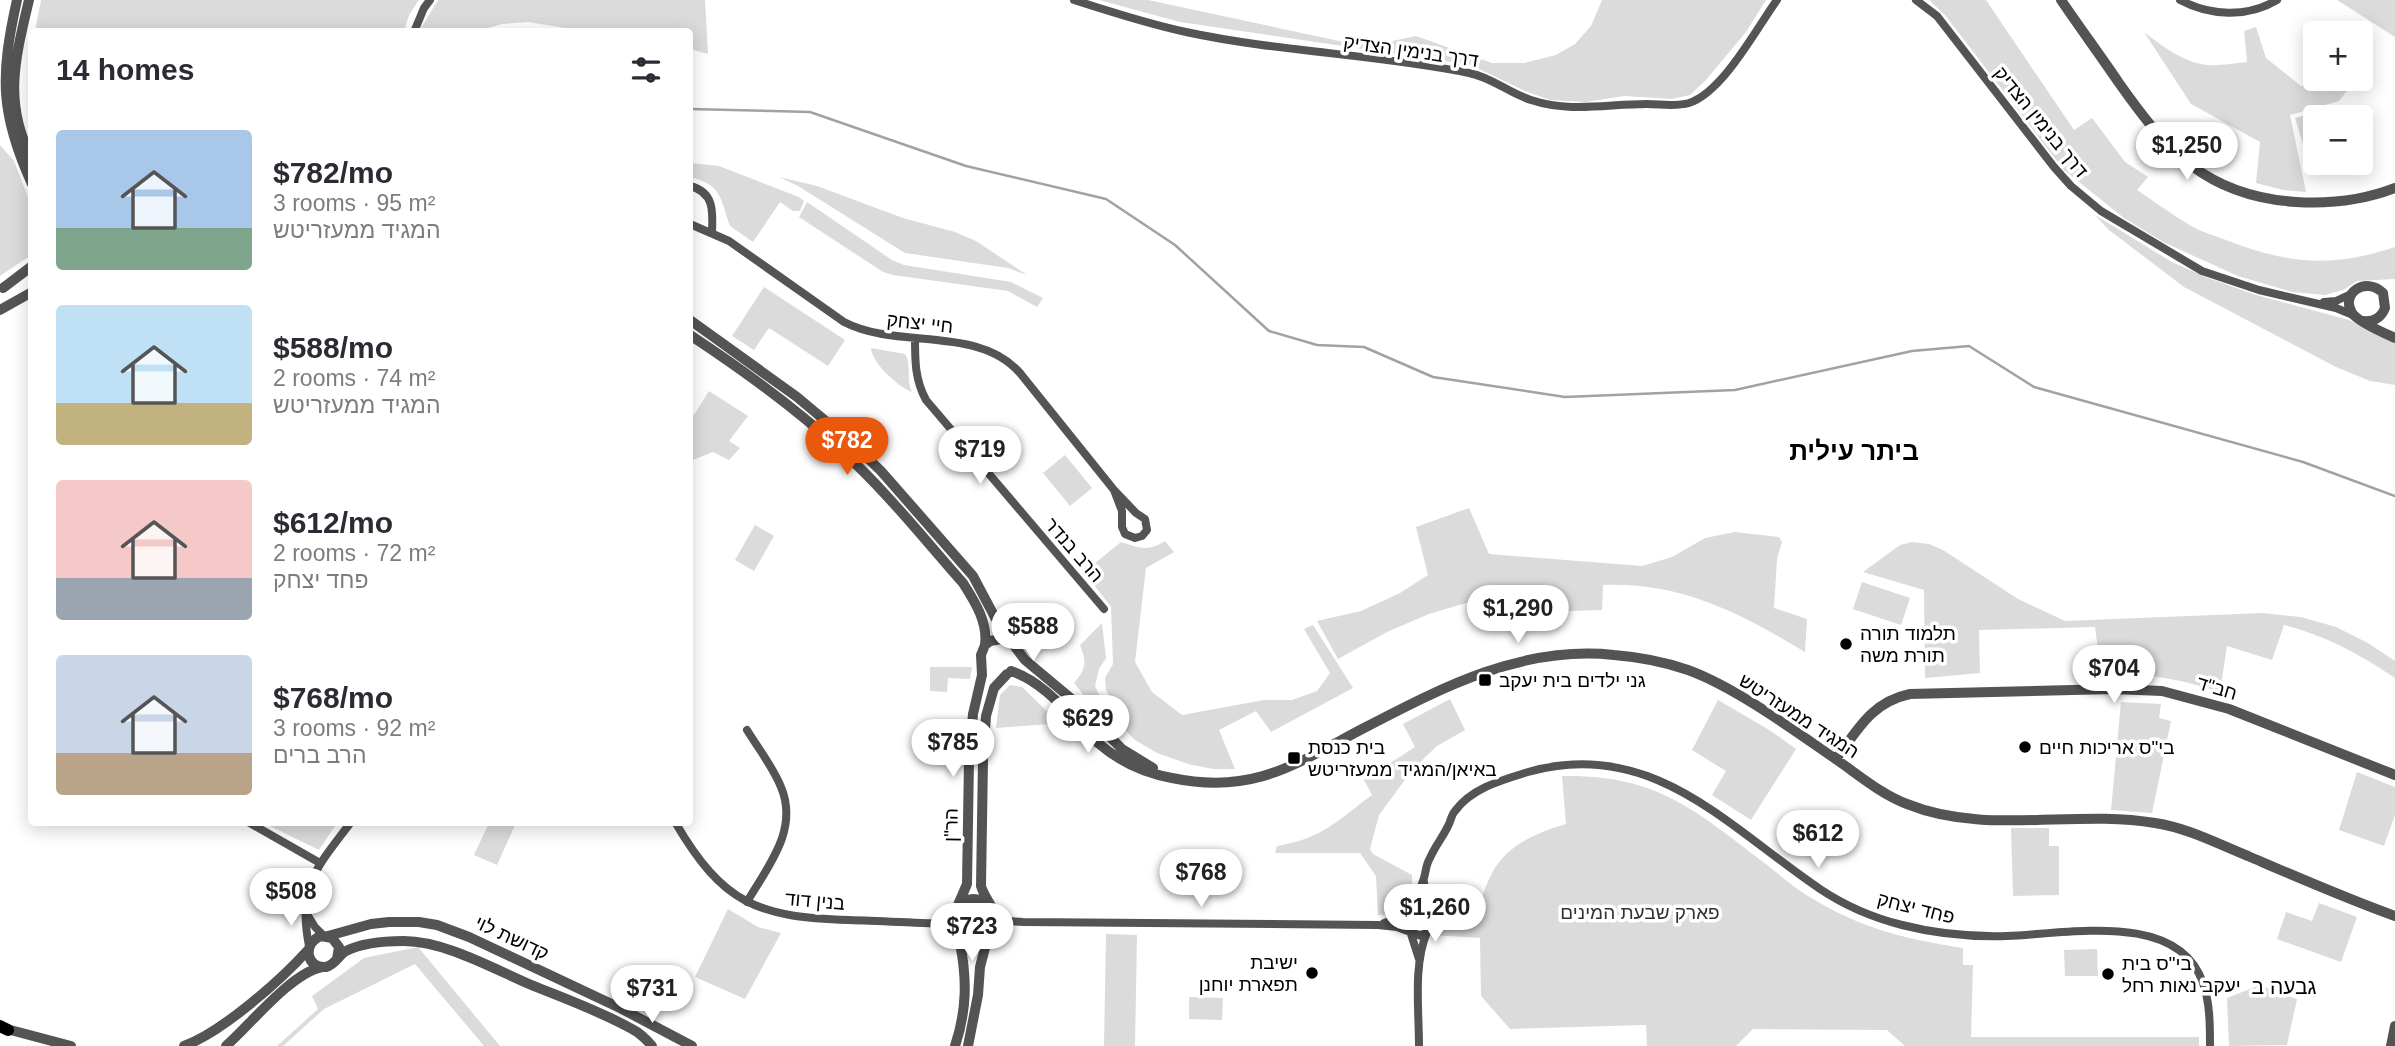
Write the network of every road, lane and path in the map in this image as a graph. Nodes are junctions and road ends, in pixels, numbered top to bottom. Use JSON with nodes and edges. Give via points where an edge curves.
{"nodes":[{"id":1,"x":17,"y":0,"type":"edge"},
{"id":2,"x":29,"y":0,"type":"edge"},
{"id":3,"x":430,"y":0,"type":"edge"},
{"id":4,"x":1074,"y":0,"type":"edge"},
{"id":5,"x":1777,"y":0,"type":"edge"},
{"id":6,"x":1916,"y":0,"type":"edge"},
{"id":7,"x":2061,"y":0,"type":"edge"},
{"id":8,"x":2180,"y":0,"type":"edge"},
{"id":9,"x":2277,"y":0,"type":"edge"},
{"id":10,"x":416,"y":28,"type":"edge"},
{"id":11,"x":28,"y":150,"type":"edge"},
{"id":12,"x":28,"y":178,"type":"edge"},
{"id":13,"x":693,"y":187,"type":"edge"},
{"id":14,"x":2395,"y":188,"type":"edge"},
{"id":15,"x":693,"y":225,"type":"edge"},
{"id":16,"x":712,"y":232,"type":"junction"},
{"id":17,"x":28,"y":268,"type":"edge"},
{"id":18,"x":28,"y":276,"type":"edge"},
{"id":19,"x":2,"y":289,"type":"edge"},
{"id":20,"x":2379,"y":289,"type":"junction"},
{"id":21,"x":2395,"y":290,"type":"edge"},
{"id":22,"x":2353,"y":293,"type":"junction"},
{"id":23,"x":28,"y":294,"type":"edge"},
{"id":24,"x":2395,"y":297,"type":"edge"},
{"id":25,"x":2314,"y":303,"type":"junction"},
{"id":26,"x":0,"y":310,"type":"edge"},
{"id":27,"x":2384,"y":311,"type":"junction"},
{"id":28,"x":2353,"y":315,"type":"junction"},
{"id":29,"x":2363,"y":321,"type":"junction"},
{"id":30,"x":693,"y":322,"type":"edge"},
{"id":31,"x":693,"y":337,"type":"edge"},
{"id":32,"x":2394,"y":337,"type":"edge"},
{"id":33,"x":915,"y":338,"type":"junction"},
{"id":34,"x":1114,"y":490,"type":"junction"},
{"id":35,"x":1136,"y":513,"type":"junction"},
{"id":36,"x":1124,"y":520,"type":"junction"},
{"id":37,"x":1104,"y":609,"type":"dead end"},
{"id":38,"x":1012,"y":644,"type":"junction"},
{"id":39,"x":985,"y":645,"type":"junction"},
{"id":40,"x":982,"y":661,"type":"junction"},
{"id":41,"x":1009,"y":673,"type":"junction"},
{"id":42,"x":747,"y":730,"type":"dead end"},
{"id":43,"x":1836,"y":759,"type":"junction"},
{"id":44,"x":2395,"y":775,"type":"edge"},
{"id":45,"x":1188,"y":781,"type":"junction"},
{"id":46,"x":255,"y":826,"type":"edge"},
{"id":47,"x":348,"y":826,"type":"edge"},
{"id":48,"x":677,"y":826,"type":"edge"},
{"id":49,"x":320,"y":863,"type":"junction"},
{"id":50,"x":1424,"y":878,"type":"junction"},
{"id":51,"x":747,"y":902,"type":"junction"},
{"id":52,"x":958,"y":905,"type":"junction"},
{"id":53,"x":304,"y":908,"type":"junction"},
{"id":54,"x":994,"y":910,"type":"junction"},
{"id":55,"x":1411,"y":914,"type":"junction"},
{"id":56,"x":1427,"y":915,"type":"junction"},
{"id":57,"x":2395,"y":916,"type":"edge"},
{"id":58,"x":1023,"y":922,"type":"junction"},
{"id":59,"x":950,"y":924,"type":"junction"},
{"id":60,"x":1378,"y":925,"type":"junction"},
{"id":61,"x":997,"y":932,"type":"junction"},
{"id":62,"x":1410,"y":932,"type":"junction"},
{"id":63,"x":1427,"y":932,"type":"junction"},
{"id":64,"x":326,"y":936,"type":"junction"},
{"id":65,"x":960,"y":943,"type":"junction"},
{"id":66,"x":986,"y":944,"type":"junction"},
{"id":67,"x":308,"y":948,"type":"junction"},
{"id":68,"x":337,"y":959,"type":"junction"},
{"id":69,"x":1419,"y":961,"type":"junction"},
{"id":70,"x":322,"y":967,"type":"junction"},
{"id":71,"x":2395,"y":1026,"type":"edge"},
{"id":72,"x":3,"y":1028,"type":"edge"},
{"id":73,"x":678,"y":1040,"type":"edge"},
{"id":74,"x":208,"y":1041,"type":"edge"},
{"id":75,"x":71,"y":1046,"type":"edge"},
{"id":76,"x":184,"y":1046,"type":"edge"},
{"id":77,"x":226,"y":1046,"type":"edge"},
{"id":78,"x":654,"y":1046,"type":"edge"},
{"id":79,"x":692,"y":1046,"type":"edge"},
{"id":80,"x":955,"y":1046,"type":"edge"},
{"id":81,"x":968,"y":1046,"type":"edge"},
{"id":82,"x":1419,"y":1046,"type":"edge"},
{"id":83,"x":2210,"y":1046,"type":"edge"},
{"id":84,"x":2391,"y":1046,"type":"edge"}],
"edges":[{"from":1,"to":12,"type":"street","via":[[1,102],[7,132]]},
{"from":2,"to":11,"type":"street","via":[[13,101]]},
{"from":3,"to":10,"type":"street"},
{"from":4,"to":5,"type":"street","name":"דרך בנימין הצדיק","via":[[1186,32],[1470,73],[1540,103],[1590,108],[1686,104],[1698,99],[1736,59]]},
{"from":6,"to":25,"type":"street","name":"דרך בנימין הצדיק","via":[[1937,16],[2086,200],[2202,271]]},
{"from":7,"to":14,"type":"street","via":[[2157,134],[2207,177],[2250,194],[2297,202],[2357,200]]},
{"from":8,"to":9,"type":"street","via":[[2194,8],[2230,13]]},
{"from":13,"to":16,"type":"street","via":[[709,198]]},
{"from":15,"to":16,"type":"street","name":"חיי יצחק"},
{"from":16,"to":33,"type":"street","name":"חיי יצחק","via":[[844,322],[869,333]]},
{"from":17,"to":19,"type":"street"},
{"from":18,"to":19,"type":"street"},
{"from":20,"to":21,"type":"street"},
{"from":20,"to":22,"type":"street","via":[[2362,286]]},
{"from":20,"to":27,"type":"street","via":[[2385,298]]},
{"from":22,"to":25,"type":"street","via":[[2336,302]]},
{"from":22,"to":28,"type":"street","via":[[2349,304]]},
{"from":23,"to":26,"type":"street"},
{"from":24,"to":27,"type":"street"},
{"from":25,"to":28,"type":"street","name":"דרך בנימין הצדיק"},
{"from":27,"to":29,"type":"street","via":[[2374,320]]},
{"from":27,"to":32,"type":"street","via":[[2383,327]]},
{"from":28,"to":29,"type":"street"},
{"from":29,"to":32,"type":"street"},
{"from":30,"to":38,"type":"street","name":"המגיד ממעזריטש","via":[[797,397],[881,471],[973,576]]},
{"from":31,"to":39,"type":"street","via":[[789,407],[872,480],[963,583],[985,628]]},
{"from":33,"to":34,"type":"street","name":"חיי יצחק","via":[[964,344],[1008,361]]},
{"from":33,"to":37,"type":"street","name":"הרב בנדר","via":[[915,373],[926,400]]},
{"from":34,"to":35,"type":"street","name":"חיי יצחק"},
{"from":34,"to":36,"type":"street","name":"חיי יצחק"},
{"from":35,"to":36,"type":"street"},
{"from":35,"to":36,"type":"street","via":[[1147,526],[1139,538],[1125,534]]},
{"from":38,"to":39,"type":"street","via":[[995,639]]},
{"from":38,"to":41,"type":"street","via":[[1017,663]]},
{"from":38,"to":45,"type":"street","name":"המגיד ממעזריטש","via":[[1122,748],[1153,768]]},
{"from":39,"to":40,"type":"street"},
{"from":40,"to":41,"type":"street","via":[[991,673]]},
{"from":40,"to":52,"type":"street","name":"הר\"ן","via":[[971,726],[967,884]]},
{"from":41,"to":45,"type":"street","name":"המגיד ממעזריטש","via":[[1027,678],[1116,757],[1150,773]]},
{"from":41,"to":54,"type":"street","name":"הר\"ן","via":[[994,688],[985,727],[981,886]]},
{"from":42,"to":51,"type":"street","via":[[780,784],[787,811],[785,834]]},
{"from":43,"to":44,"type":"street","name":"חב\"ד","via":[[1864,720],[1901,696],[2141,689],[2229,709]]},
{"from":43,"to":45,"type":"street","name":"המגיד ממעזריטש","via":[[1692,671],[1615,654],[1552,654],[1458,682],[1281,771],[1237,783]]},
{"from":43,"to":57,"type":"street","name":"המגיד ממעזריטש","via":[[1888,795],[1943,815],[2114,819],[2172,826]]},
{"from":46,"to":49,"type":"street"},
{"from":47,"to":49,"type":"street"},
{"from":48,"to":51,"type":"street","name":"בנין דוד","via":[[711,874]]},
{"from":49,"to":53,"type":"street","via":[[306,890]]},
{"from":50,"to":55,"type":"street","name":"פחד יצחק"},
{"from":50,"to":56,"type":"street","name":"פחד יצחק"},
{"from":50,"to":83,"type":"street","name":"פחד יצחק","via":[[1453,813],[1481,790],[1559,765],[1619,768],[1691,795],[1821,890],[1898,924],[1983,936],[2135,932],[2165,942],[2188,958],[2203,982]]},
{"from":51,"to":59,"type":"street","name":"בנין דוד","via":[[776,914],[807,919]]},
{"from":52,"to":54,"type":"street","via":[[976,899]]},
{"from":52,"to":59,"type":"street"},
{"from":53,"to":64,"type":"street"},
{"from":53,"to":67,"type":"street"},
{"from":54,"to":58,"type":"street","via":[[1009,921]]},
{"from":54,"to":61,"type":"street"},
{"from":55,"to":56,"type":"street"},
{"from":55,"to":60,"type":"street"},
{"from":55,"to":62,"type":"street","via":[[1406,923]]},
{"from":56,"to":63,"type":"street"},
{"from":58,"to":60,"type":"street"},
{"from":58,"to":61,"type":"street"},
{"from":59,"to":65,"type":"street"},
{"from":60,"to":62,"type":"street"},
{"from":61,"to":66,"type":"street"},
{"from":62,"to":63,"type":"street","via":[[1421,936]]},
{"from":62,"to":69,"type":"street"},
{"from":63,"to":69,"type":"street"},
{"from":64,"to":67,"type":"street","via":[[313,939]]},
{"from":64,"to":68,"type":"street","via":[[337,944]]},
{"from":64,"to":73,"type":"street","name":"קדושת לוי","via":[[389,922],[444,928],[620,1008]]},
{"from":65,"to":66,"type":"street"},
{"from":65,"to":80,"type":"street","via":[[967,994]]},
{"from":66,"to":81,"type":"street"},
{"from":67,"to":70,"type":"street","via":[[311,961]]},
{"from":67,"to":74,"type":"street"},
{"from":68,"to":70,"type":"street"},
{"from":68,"to":78,"type":"street","name":"קדושת לוי","via":[[352,948],[404,941],[428,943],[599,1013]]},
{"from":69,"to":82,"type":"street"},
{"from":70,"to":77,"type":"street","via":[[301,976]]},
{"from":71,"to":84,"type":"street"},
{"from":72,"to":75,"type":"street"},
{"from":73,"to":78,"type":"street","via":[[660,1038]]},
{"from":73,"to":79,"type":"street","name":"קדושת לוי"},
{"from":74,"to":76,"type":"street"}]}
